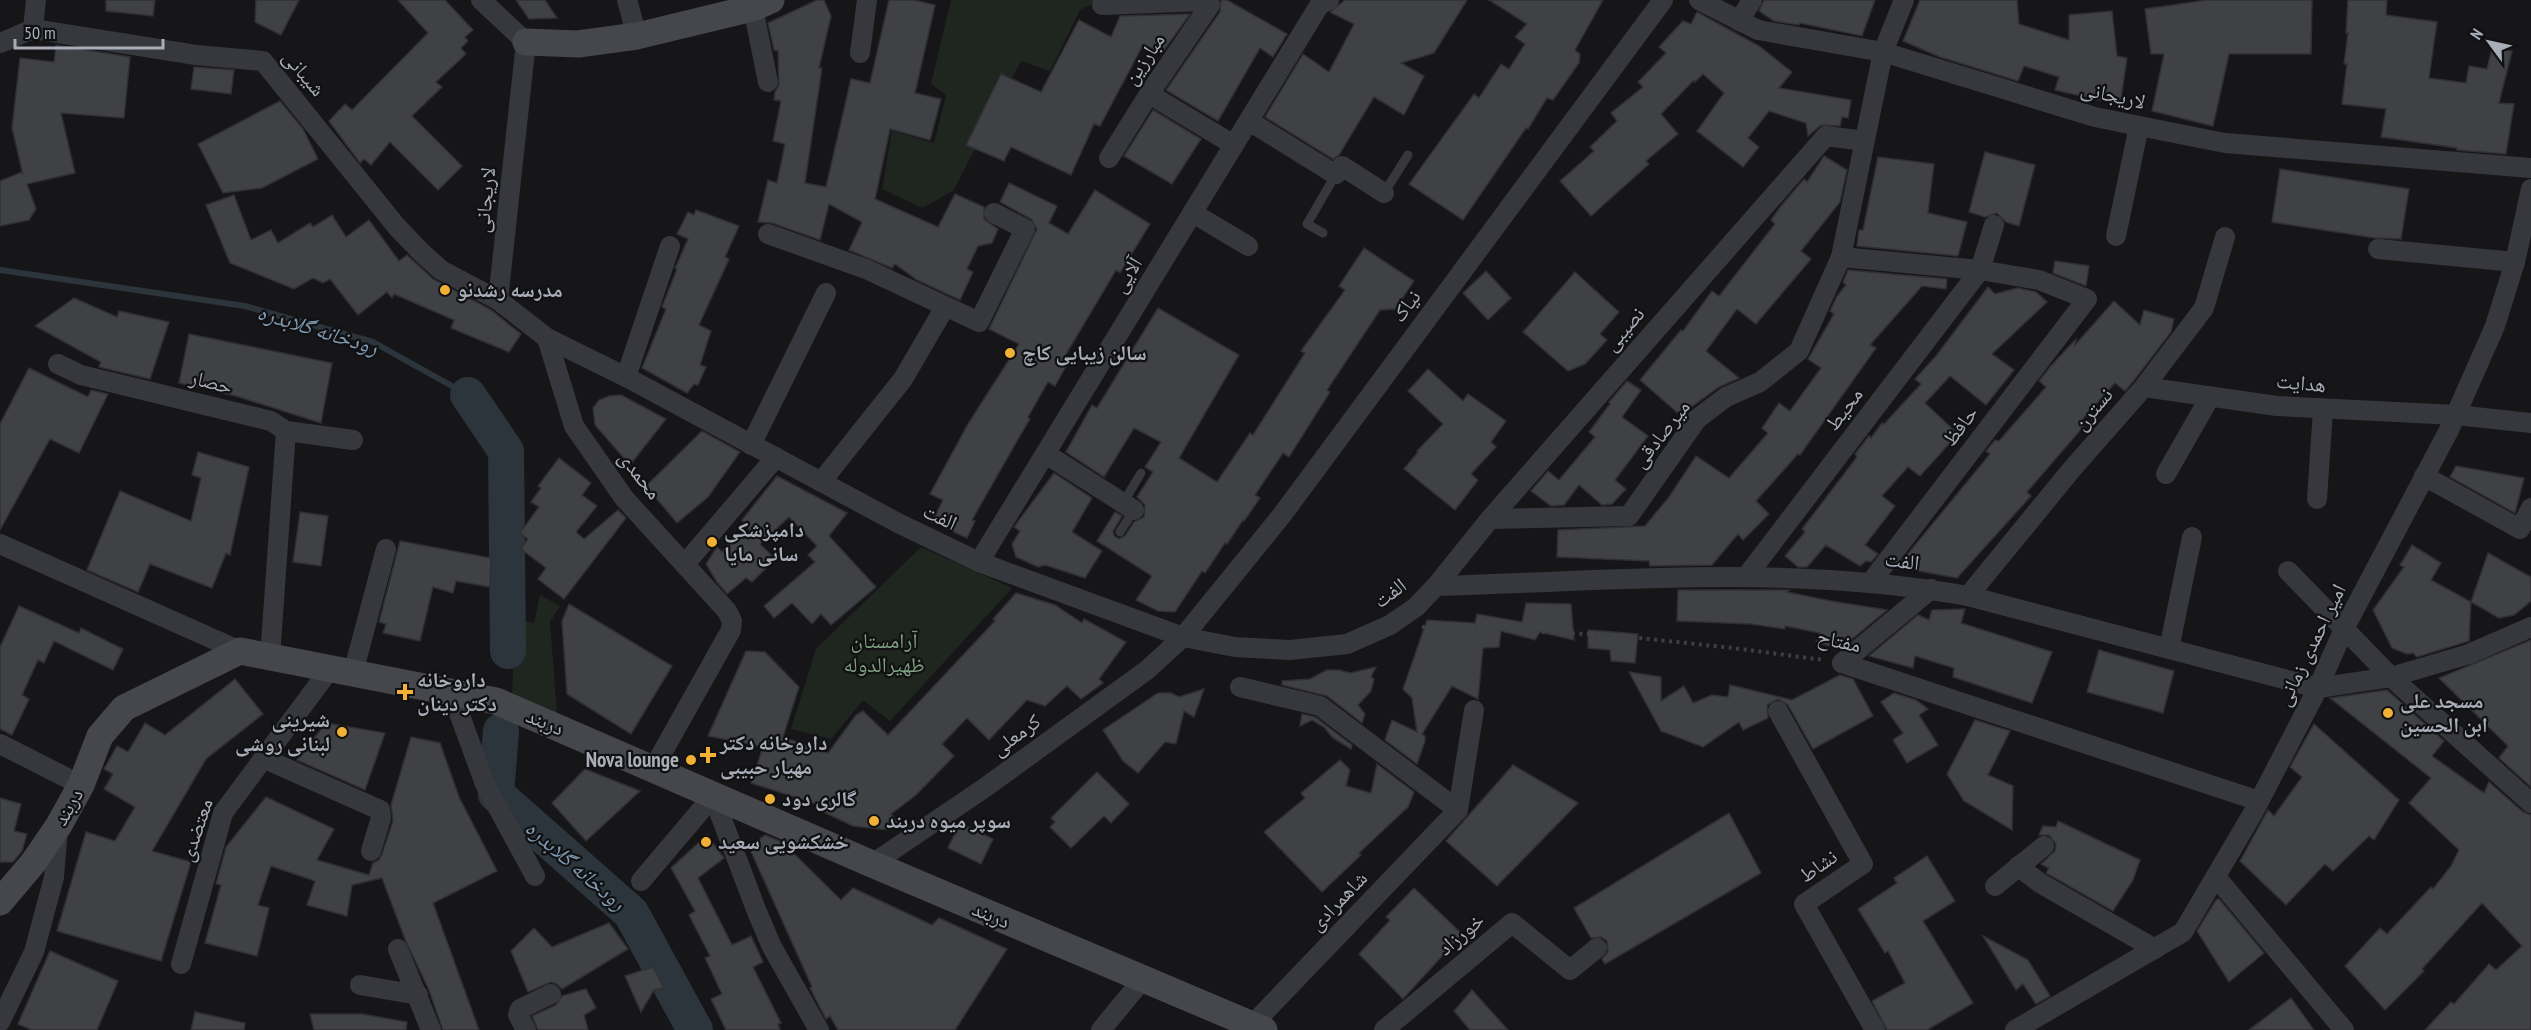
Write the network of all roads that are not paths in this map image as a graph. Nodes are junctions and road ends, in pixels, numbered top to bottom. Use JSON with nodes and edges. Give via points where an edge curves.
{"nodes":[{"id":1,"x":36,"y":0,"type":"edge"},
{"id":2,"x":481,"y":0,"type":"edge"},
{"id":3,"x":627,"y":0,"type":"edge"},
{"id":4,"x":867,"y":0,"type":"edge"},
{"id":5,"x":1663,"y":0,"type":"edge"},
{"id":6,"x":1699,"y":0,"type":"edge"},
{"id":7,"x":1752,"y":0,"type":"edge"},
{"id":8,"x":1904,"y":0,"type":"edge"},
{"id":9,"x":1123,"y":2,"type":"edge"},
{"id":10,"x":1325,"y":2,"type":"edge"},
{"id":11,"x":762,"y":4,"type":"edge"},
{"id":12,"x":1102,"y":5,"type":"dead end"},
{"id":13,"x":1739,"y":21,"type":"junction"},
{"id":14,"x":33,"y":29,"type":"junction"},
{"id":15,"x":637,"y":36,"type":"junction"},
{"id":16,"x":526,"y":42,"type":"junction"},
{"id":17,"x":0,"y":43,"type":"edge"},
{"id":18,"x":1883,"y":52,"type":"junction"},
{"id":19,"x":860,"y":53,"type":"dead end"},
{"id":20,"x":768,"y":82,"type":"dead end"},
{"id":21,"x":1149,"y":94,"type":"junction"},
{"id":22,"x":1249,"y":121,"type":"junction"},
{"id":23,"x":2139,"y":126,"type":"junction"},
{"id":24,"x":1864,"y":141,"type":"junction"},
{"id":25,"x":1234,"y":145,"type":"junction"},
{"id":26,"x":1408,"y":155,"type":"dead end"},
{"id":27,"x":1109,"y":159,"type":"dead end"},
{"id":28,"x":2531,"y":168,"type":"edge"},
{"id":29,"x":1336,"y":174,"type":"junction"},
{"id":30,"x":2531,"y":189,"type":"edge"},
{"id":31,"x":1384,"y":192,"type":"joint"},
{"id":32,"x":993,"y":213,"type":"dead end"},
{"id":33,"x":1193,"y":213,"type":"junction"},
{"id":34,"x":1994,"y":225,"type":"dead end"},
{"id":35,"x":1323,"y":233,"type":"dead end"},
{"id":36,"x":768,"y":234,"type":"dead end"},
{"id":37,"x":2116,"y":236,"type":"dead end"},
{"id":38,"x":2225,"y":237,"type":"dead end"},
{"id":39,"x":670,"y":246,"type":"dead end"},
{"id":40,"x":1248,"y":246,"type":"dead end"},
{"id":41,"x":2378,"y":249,"type":"dead end"},
{"id":42,"x":1841,"y":257,"type":"junction"},
{"id":43,"x":2515,"y":262,"type":"junction"},
{"id":44,"x":1980,"y":270,"type":"junction"},
{"id":45,"x":826,"y":294,"type":"dead end"},
{"id":46,"x":498,"y":300,"type":"junction"},
{"id":47,"x":945,"y":307,"type":"junction"},
{"id":48,"x":547,"y":338,"type":"junction"},
{"id":49,"x":58,"y":364,"type":"dead end"},
{"id":50,"x":626,"y":377,"type":"junction"},
{"id":51,"x":2144,"y":387,"type":"junction"},
{"id":52,"x":2211,"y":397,"type":"junction"},
{"id":53,"x":2323,"y":410,"type":"junction"},
{"id":54,"x":2456,"y":415,"type":"junction"},
{"id":55,"x":2531,"y":423,"type":"edge"},
{"id":56,"x":286,"y":431,"type":"junction"},
{"id":57,"x":352,"y":440,"type":"dead end"},
{"id":58,"x":751,"y":444,"type":"junction"},
{"id":59,"x":1046,"y":454,"type":"junction"},
{"id":60,"x":776,"y":457,"type":"junction"},
{"id":61,"x":1141,"y":473,"type":"dead end"},
{"id":62,"x":2166,"y":474,"type":"dead end"},
{"id":63,"x":2424,"y":476,"type":"junction"},
{"id":64,"x":821,"y":482,"type":"junction"},
{"id":65,"x":2317,"y":499,"type":"dead end"},
{"id":66,"x":1129,"y":507,"type":"junction"},
{"id":67,"x":2531,"y":508,"type":"edge"},
{"id":68,"x":1490,"y":519,"type":"junction"},
{"id":69,"x":1120,"y":532,"type":"dead end"},
{"id":70,"x":2192,"y":537,"type":"dead end"},
{"id":71,"x":0,"y":544,"type":"edge"},
{"id":72,"x":386,"y":549,"type":"dead end"},
{"id":73,"x":979,"y":562,"type":"junction"},
{"id":74,"x":685,"y":564,"type":"junction"},
{"id":75,"x":2288,"y":571,"type":"dead end"},
{"id":76,"x":1746,"y":577,"type":"junction"},
{"id":77,"x":1871,"y":582,"type":"junction"},
{"id":78,"x":1436,"y":586,"type":"junction"},
{"id":79,"x":1931,"y":589,"type":"junction"},
{"id":80,"x":1968,"y":596,"type":"junction"},
{"id":81,"x":2531,"y":627,"type":"edge"},
{"id":82,"x":2344,"y":629,"type":"junction"},
{"id":83,"x":1183,"y":637,"type":"junction"},
{"id":84,"x":2169,"y":649,"type":"junction"},
{"id":85,"x":240,"y":651,"type":"junction"},
{"id":86,"x":270,"y":657,"type":"junction"},
{"id":87,"x":341,"y":671,"type":"junction"},
{"id":88,"x":2391,"y":677,"type":"junction"},
{"id":89,"x":1240,"y":687,"type":"dead end"},
{"id":90,"x":2318,"y":688,"type":"junction"},
{"id":91,"x":451,"y":692,"type":"junction"},
{"id":92,"x":1474,"y":710,"type":"dead end"},
{"id":93,"x":1778,"y":711,"type":"dead end"},
{"id":94,"x":0,"y":744,"type":"edge"},
{"id":95,"x":263,"y":758,"type":"junction"},
{"id":96,"x":653,"y":769,"type":"junction"},
{"id":97,"x":81,"y":785,"type":"junction"},
{"id":98,"x":713,"y":796,"type":"junction"},
{"id":99,"x":2259,"y":801,"type":"junction"},
{"id":100,"x":2531,"y":803,"type":"edge"},
{"id":101,"x":1458,"y":810,"type":"junction"},
{"id":102,"x":59,"y":825,"type":"junction"},
{"id":103,"x":2044,"y":846,"type":"dead end"},
{"id":104,"x":371,"y":850,"type":"dead end"},
{"id":105,"x":872,"y":864,"type":"junction"},
{"id":106,"x":2018,"y":866,"type":"junction"},
{"id":107,"x":535,"y":876,"type":"dead end"},
{"id":108,"x":2216,"y":877,"type":"junction"},
{"id":109,"x":641,"y":880,"type":"dead end"},
{"id":110,"x":1995,"y":886,"type":"dead end"},
{"id":111,"x":0,"y":902,"type":"edge"},
{"id":112,"x":1597,"y":948,"type":"dead end"},
{"id":113,"x":398,"y":949,"type":"dead end"},
{"id":114,"x":2155,"y":949,"type":"junction"},
{"id":115,"x":182,"y":964,"type":"dead end"},
{"id":116,"x":1143,"y":979,"type":"junction"},
{"id":117,"x":360,"y":985,"type":"dead end"},
{"id":118,"x":551,"y":994,"type":"dead end"},
{"id":119,"x":418,"y":995,"type":"junction"},
{"id":120,"x":0,"y":1022,"type":"edge"},
{"id":121,"x":1249,"y":1026,"type":"edge"},
{"id":122,"x":431,"y":1030,"type":"edge"},
{"id":123,"x":526,"y":1030,"type":"edge"},
{"id":124,"x":819,"y":1030,"type":"edge"},
{"id":125,"x":1101,"y":1030,"type":"edge"},
{"id":126,"x":1384,"y":1030,"type":"edge"},
{"id":127,"x":1875,"y":1030,"type":"edge"},
{"id":128,"x":2015,"y":1030,"type":"edge"},
{"id":129,"x":2344,"y":1030,"type":"edge"}],
"edges":[{"from":1,"to":14,"type":"street"},
{"from":2,"to":16,"type":"street"},
{"from":3,"to":15,"type":"street"},
{"from":4,"to":19,"type":"street"},
{"from":5,"to":83,"type":"street","name":"نیاک","via":[[1282,514]]},
{"from":6,"to":13,"type":"street","name":"لاریجانی"},
{"from":7,"to":13,"type":"street"},
{"from":8,"to":18,"type":"street"},
{"from":9,"to":12,"type":"street"},
{"from":9,"to":21,"type":"street","name":"مبارزین","via":[[1206,0],[1210,5]]},
{"from":10,"to":22,"type":"street","name":"آلایی"},
{"from":11,"to":15,"type":"main road"},
{"from":11,"to":20,"type":"street"},
{"from":13,"to":18,"type":"street","name":"لاریجانی","via":[[1758,30]]},
{"from":14,"to":17,"type":"street"},
{"from":14,"to":46,"type":"street","name":"شیبانی","via":[[196,55],[263,61],[422,253],[441,270]]},
{"from":15,"to":16,"type":"main road","via":[[578,44]]},
{"from":16,"to":46,"type":"street","name":"لاریجانی"},
{"from":18,"to":23,"type":"street","name":"لاریجانی","via":[[2095,117]]},
{"from":18,"to":24,"type":"street"},
{"from":21,"to":25,"type":"street"},
{"from":21,"to":27,"type":"street","name":"مبارزین"},
{"from":22,"to":25,"type":"street","name":"آلایی"},
{"from":22,"to":29,"type":"street"},
{"from":23,"to":28,"type":"street","name":"لاریجانی","via":[[2225,143]]},
{"from":23,"to":37,"type":"street"},
{"from":24,"to":42,"type":"street"},
{"from":24,"to":68,"type":"street","name":"نصیبی","via":[[1826,136]]},
{"from":25,"to":33,"type":"street","name":"آلایی"},
{"from":26,"to":31,"type":"lane"},
{"from":29,"to":31,"type":"street","via":[[1344,166]]},
{"from":29,"to":35,"type":"lane","via":[[1307,224]]},
{"from":30,"to":43,"type":"street","name":"امیر احمدی زمانی"},
{"from":32,"to":47,"type":"street","via":[[1025,229],[979,322]]},
{"from":33,"to":40,"type":"street"},
{"from":33,"to":59,"type":"street","name":"آلایی"},
{"from":34,"to":44,"type":"street"},
{"from":36,"to":47,"type":"street","via":[[866,269]]},
{"from":38,"to":51,"type":"street","name":"نسترن","via":[[2204,308]]},
{"from":39,"to":50,"type":"street"},
{"from":41,"to":43,"type":"street"},
{"from":42,"to":44,"type":"street"},
{"from":42,"to":68,"type":"street","name":"میرصادقی","via":[[1799,351],[1760,382],[1726,397],[1697,419],[1629,516]]},
{"from":43,"to":54,"type":"street","name":"امیر احمدی زمانی","via":[[2495,326]]},
{"from":44,"to":76,"type":"street","name":"محیط"},
{"from":44,"to":77,"type":"street","name":"حافظ","via":[[2039,280],[2087,299]]},
{"from":45,"to":58,"type":"street"},
{"from":46,"to":48,"type":"street"},
{"from":47,"to":64,"type":"street","via":[[903,379]]},
{"from":48,"to":50,"type":"street","name":"الفت"},
{"from":48,"to":74,"type":"street","name":"محمدی","via":[[574,426],[624,498]]},
{"from":49,"to":56,"type":"street","name":"حصار","via":[[81,375],[271,421]]},
{"from":50,"to":58,"type":"street","name":"الفت"},
{"from":51,"to":52,"type":"street","name":"هدایت"},
{"from":51,"to":80,"type":"street","name":"نسترن"},
{"from":52,"to":53,"type":"street","name":"هدایت"},
{"from":52,"to":62,"type":"street"},
{"from":53,"to":54,"type":"street","name":"هدایت"},
{"from":53,"to":65,"type":"street"},
{"from":54,"to":55,"type":"street","name":"هدایت"},
{"from":54,"to":63,"type":"street","name":"امیر احمدی زمانی"},
{"from":56,"to":57,"type":"street","name":"حصار"},
{"from":56,"to":86,"type":"street"},
{"from":58,"to":60,"type":"street","name":"الفت"},
{"from":59,"to":66,"type":"street"},
{"from":59,"to":73,"type":"street","name":"آلایی"},
{"from":60,"to":64,"type":"street","name":"الفت"},
{"from":60,"to":74,"type":"street"},
{"from":61,"to":66,"type":"lane"},
{"from":63,"to":67,"type":"street","via":[[2520,529]]},
{"from":63,"to":82,"type":"street","name":"امیر احمدی زمانی"},
{"from":64,"to":73,"type":"street","name":"الفت"},
{"from":66,"to":69,"type":"lane"},
{"from":68,"to":78,"type":"street","name":"نصیبی"},
{"from":70,"to":84,"type":"street"},
{"from":71,"to":85,"type":"street"},
{"from":72,"to":87,"type":"street"},
{"from":73,"to":83,"type":"street","name":"الفت"},
{"from":74,"to":96,"type":"street","name":"محمدی","via":[[727,611],[731,630]]},
{"from":75,"to":82,"type":"street"},
{"from":76,"to":77,"type":"street","name":"الفت"},
{"from":76,"to":78,"type":"street","name":"الفت"},
{"from":77,"to":79,"type":"street","name":"الفت"},
{"from":78,"to":83,"type":"street","name":"الفت","via":[[1416,608],[1390,625],[1347,644],[1290,650],[1235,647]]},
{"from":79,"to":80,"type":"street","name":"الفت"},
{"from":79,"to":99,"type":"street","name":"مفتاح","via":[[1842,663]]},
{"from":80,"to":84,"type":"street","name":"الفت"},
{"from":81,"to":88,"type":"street","via":[[2469,654]]},
{"from":82,"to":88,"type":"street"},
{"from":82,"to":90,"type":"street","name":"امیر احمدی زمانی"},
{"from":83,"to":105,"type":"street","name":"کرمعلی","via":[[1147,670]]},
{"from":84,"to":90,"type":"street","name":"الفت"},
{"from":85,"to":86,"type":"main road","name":"دربند"},
{"from":85,"to":97,"type":"main road","name":"دربند","via":[[124,708],[100,736]]},
{"from":86,"to":87,"type":"main road","name":"دربند"},
{"from":87,"to":91,"type":"main road","name":"دربند"},
{"from":87,"to":95,"type":"street","name":"معتضدی"},
{"from":88,"to":90,"type":"street"},
{"from":88,"to":100,"type":"street"},
{"from":89,"to":101,"type":"street","via":[[1320,706]]},
{"from":90,"to":99,"type":"street","name":"امیر احمدی زمانی"},
{"from":91,"to":96,"type":"main road","name":"دربند","via":[[496,701]]},
{"from":91,"to":107,"type":"street","via":[[485,784]]},
{"from":92,"to":101,"type":"street"},
{"from":93,"to":127,"type":"street","name":"نشاط","via":[[1863,864],[1804,904]]},
{"from":94,"to":97,"type":"street"},
{"from":95,"to":104,"type":"street","via":[[380,810]]},
{"from":95,"to":115,"type":"street","name":"معتضدی","via":[[223,813]]},
{"from":96,"to":98,"type":"main road","name":"دربند"},
{"from":97,"to":102,"type":"main road","name":"دربند"},
{"from":98,"to":105,"type":"main road","name":"دربند"},
{"from":98,"to":109,"type":"street"},
{"from":98,"to":124,"type":"street","via":[[772,947]]},
{"from":99,"to":108,"type":"street","name":"امیر احمدی زمانی"},
{"from":101,"to":121,"type":"street","name":"شاهمرادی"},
{"from":102,"to":111,"type":"main road","name":"دربند"},
{"from":102,"to":120,"type":"street","via":[[54,877],[34,952]]},
{"from":103,"to":106,"type":"street"},
{"from":105,"to":116,"type":"main road","name":"دربند"},
{"from":106,"to":110,"type":"street"},
{"from":106,"to":114,"type":"street","via":[[2040,883]]},
{"from":108,"to":114,"type":"street","name":"امیر احمدی زمانی","via":[[2183,932]]},
{"from":108,"to":129,"type":"street"},
{"from":112,"to":126,"type":"street","name":"خورزاد","via":[[1570,970],[1512,923]]},
{"from":113,"to":119,"type":"street"},
{"from":114,"to":128,"type":"street","name":"امیر احمدی زمانی"},
{"from":116,"to":121,"type":"main road","name":"دربند"},
{"from":116,"to":125,"type":"street"},
{"from":117,"to":119,"type":"street"},
{"from":118,"to":123,"type":"street","via":[[520,1009]]},
{"from":119,"to":122,"type":"street"}]}
